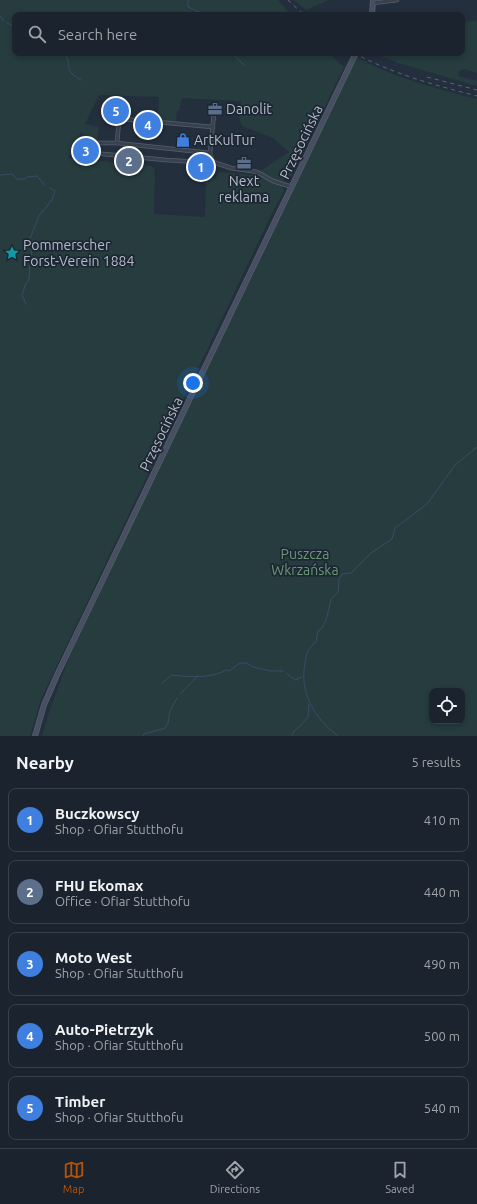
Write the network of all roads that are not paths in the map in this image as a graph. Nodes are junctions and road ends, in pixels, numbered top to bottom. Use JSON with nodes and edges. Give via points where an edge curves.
{"nodes":[{"id":1,"x":397,"y":0,"type":"edge"},
{"id":2,"x":373,"y":2,"type":"edge"},
{"id":3,"x":372,"y":12,"type":"edge"},
{"id":4,"x":356,"y":56,"type":"edge"},
{"id":5,"x":214,"y":113,"type":"dead end"},
{"id":6,"x":213,"y":127,"type":"junction"},
{"id":7,"x":117,"y":144,"type":"junction"},
{"id":8,"x":210,"y":153,"type":"junction"},
{"id":9,"x":216,"y":163,"type":"junction"},
{"id":10,"x":292,"y":187,"type":"junction"},
{"id":11,"x":35,"y":736,"type":"edge"}],
"edges":[{"from":1,"to":2,"type":"street"},
{"from":2,"to":3,"type":"street"},
{"from":4,"to":10,"type":"street","name":"Przęsocińska"},
{"from":5,"to":6,"type":"street"},
{"from":6,"to":7,"type":"street","via":[[122,119],[119,121]]},
{"from":6,"to":8,"type":"street"},
{"from":7,"to":8,"type":"street"},
{"from":7,"to":9,"type":"street","via":[[94,143],[92,152]]},
{"from":8,"to":9,"type":"street"},
{"from":9,"to":10,"type":"street","via":[[257,172]]},
{"from":10,"to":11,"type":"street","name":"Przęsocińska","via":[[54,682]]}]}
